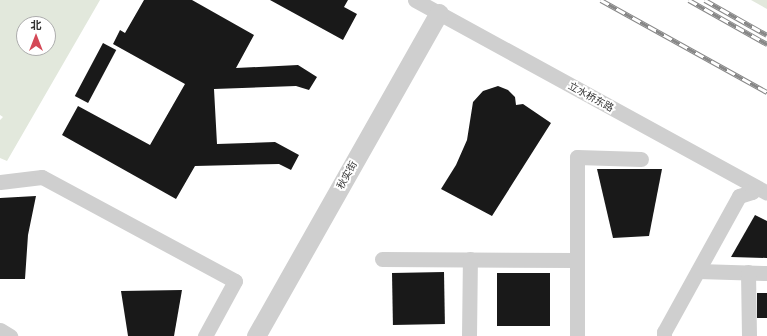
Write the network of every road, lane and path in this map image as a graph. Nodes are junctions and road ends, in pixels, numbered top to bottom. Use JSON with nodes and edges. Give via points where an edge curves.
{"nodes":[{"id":1,"x":415,"y":0,"type":"edge"},
{"id":2,"x":439,"y":13,"type":"junction"},
{"id":3,"x":641,"y":159,"type":"dead end"},
{"id":4,"x":0,"y":182,"type":"edge"},
{"id":5,"x":761,"y":190,"type":"edge"},
{"id":6,"x":382,"y":259,"type":"dead end"},
{"id":7,"x":470,"y":260,"type":"junction"},
{"id":8,"x":576,"y":260,"type":"junction"},
{"id":9,"x":698,"y":271,"type":"junction"},
{"id":10,"x":748,"y":272,"type":"junction"},
{"id":11,"x":767,"y":273,"type":"edge"},
{"id":12,"x":0,"y":330,"type":"edge"},
{"id":13,"x":10,"y":336,"type":"edge"},
{"id":14,"x":204,"y":336,"type":"edge"},
{"id":15,"x":256,"y":336,"type":"edge"},
{"id":16,"x":469,"y":336,"type":"edge"},
{"id":17,"x":577,"y":336,"type":"edge"},
{"id":18,"x":664,"y":336,"type":"edge"},
{"id":19,"x":749,"y":336,"type":"edge"}],
"edges":[{"from":1,"to":2,"type":"street","name":"立水桥东路"},
{"from":2,"to":5,"type":"street","name":"立水桥东路"},
{"from":2,"to":15,"type":"street","name":"秋实街"},
{"from":3,"to":8,"type":"street","via":[[577,158]]},
{"from":4,"to":14,"type":"street","via":[[42,177],[235,281]]},
{"from":5,"to":9,"type":"street","via":[[739,196]]},
{"from":6,"to":7,"type":"street"},
{"from":7,"to":8,"type":"street"},
{"from":7,"to":16,"type":"street"},
{"from":8,"to":17,"type":"street"},
{"from":9,"to":10,"type":"street"},
{"from":9,"to":18,"type":"street"},
{"from":10,"to":11,"type":"street"},
{"from":10,"to":19,"type":"street"},
{"from":12,"to":13,"type":"street"}]}
